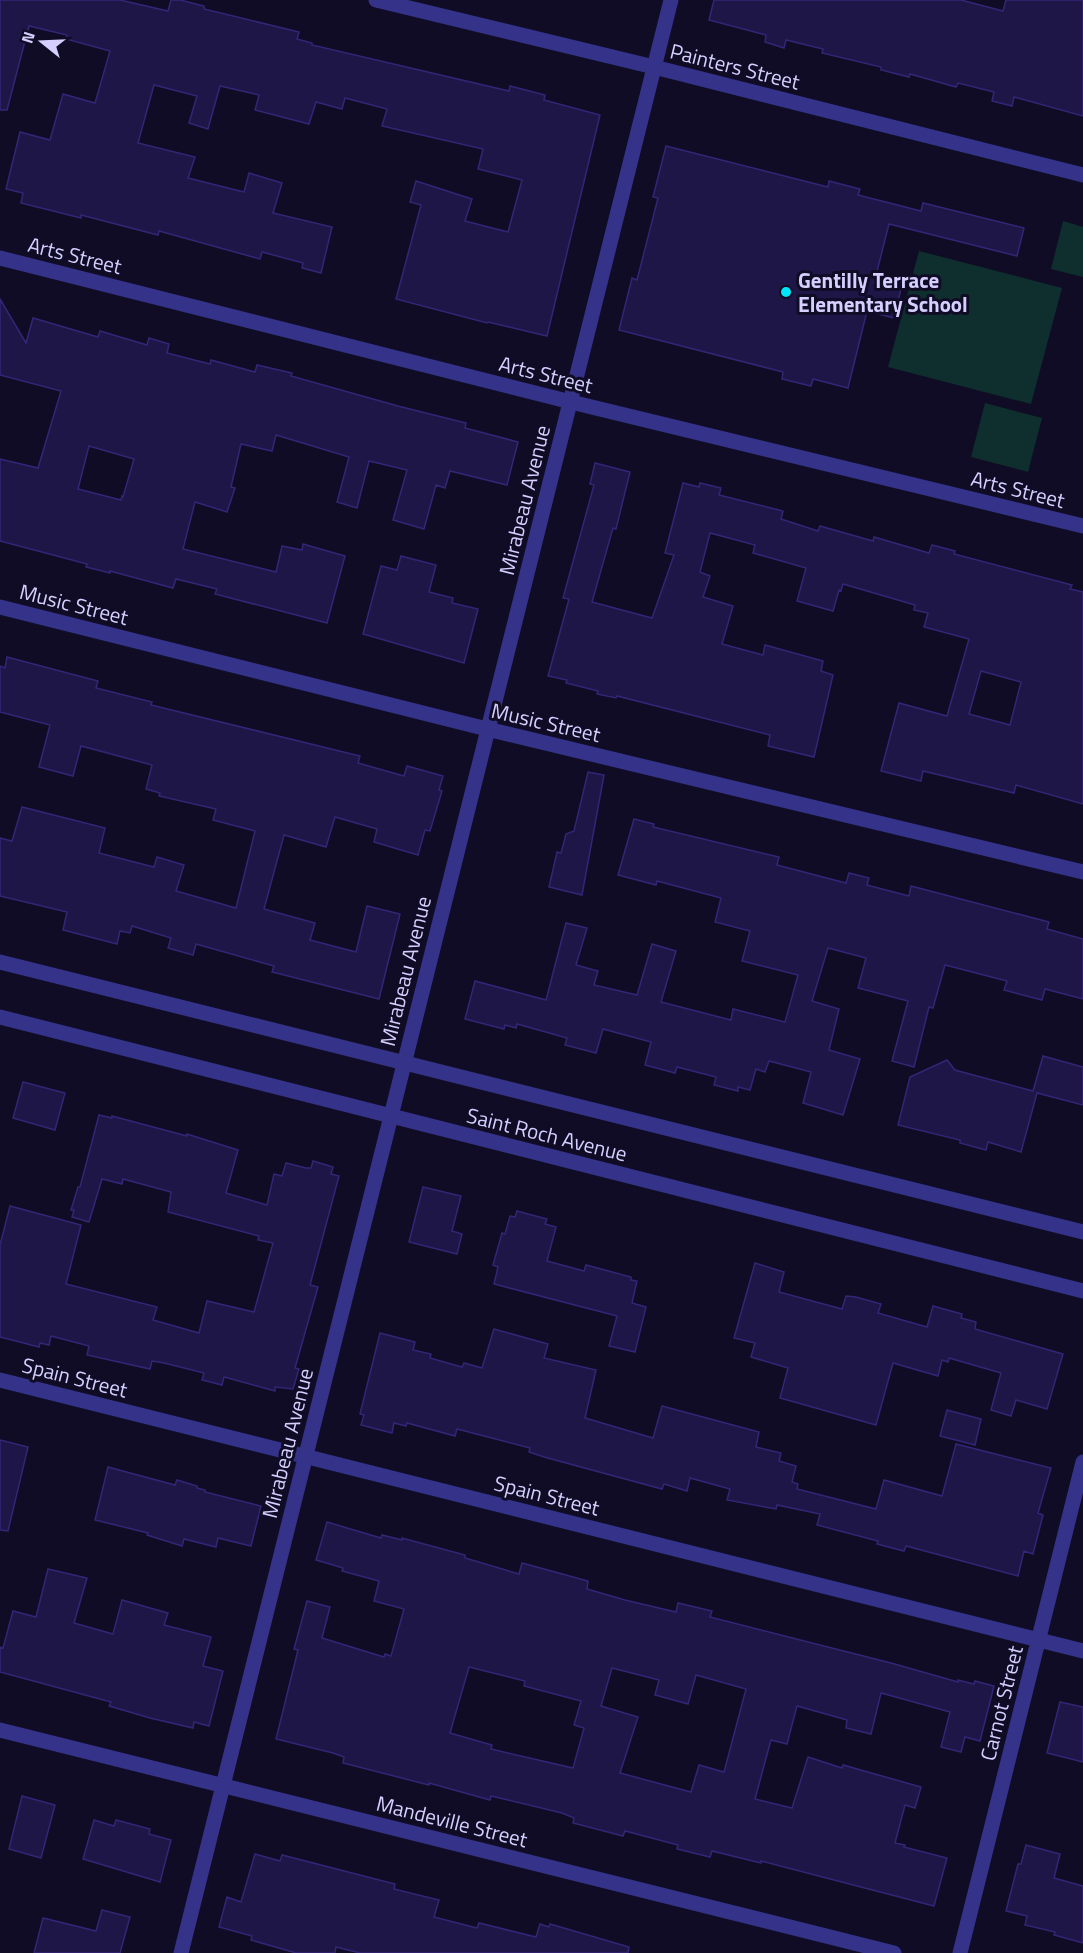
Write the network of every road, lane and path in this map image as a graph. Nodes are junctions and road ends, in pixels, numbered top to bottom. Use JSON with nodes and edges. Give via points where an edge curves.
{"nodes":[{"id":1,"x":376,"y":0,"type":"edge"},
{"id":2,"x":670,"y":0,"type":"edge"},
{"id":3,"x":654,"y":67,"type":"junction"},
{"id":4,"x":1083,"y":175,"type":"edge"},
{"id":5,"x":0,"y":258,"type":"edge"},
{"id":6,"x":571,"y":402,"type":"junction"},
{"id":7,"x":1083,"y":526,"type":"edge"},
{"id":8,"x":0,"y":607,"type":"edge"},
{"id":9,"x":487,"y":729,"type":"junction"},
{"id":10,"x":1083,"y":872,"type":"edge"},
{"id":11,"x":0,"y":962,"type":"edge"},
{"id":12,"x":0,"y":1017,"type":"edge"},
{"id":13,"x":404,"y":1063,"type":"junction"},
{"id":14,"x":391,"y":1116,"type":"junction"},
{"id":15,"x":1083,"y":1232,"type":"edge"},
{"id":16,"x":1083,"y":1290,"type":"edge"},
{"id":17,"x":0,"y":1380,"type":"edge"},
{"id":18,"x":306,"y":1456,"type":"junction"},
{"id":19,"x":1083,"y":1462,"type":"edge"},
{"id":20,"x":1039,"y":1640,"type":"junction"},
{"id":21,"x":1083,"y":1651,"type":"edge"},
{"id":22,"x":0,"y":1730,"type":"edge"},
{"id":23,"x":223,"y":1786,"type":"junction"},
{"id":24,"x":181,"y":1953,"type":"edge"},
{"id":25,"x":894,"y":1953,"type":"edge"},
{"id":26,"x":960,"y":1953,"type":"edge"}],
"edges":[{"from":1,"to":3,"type":"street","name":"Painters Street"},
{"from":2,"to":3,"type":"street","name":"Mirabeau Avenue"},
{"from":3,"to":4,"type":"street","name":"Painters Street"},
{"from":3,"to":6,"type":"street","name":"Mirabeau Avenue"},
{"from":5,"to":6,"type":"street","name":"Arts Street"},
{"from":6,"to":7,"type":"street","name":"Arts Street"},
{"from":6,"to":9,"type":"street","name":"Mirabeau Avenue"},
{"from":8,"to":9,"type":"street","name":"Music Street"},
{"from":9,"to":10,"type":"street","name":"Music Street"},
{"from":9,"to":13,"type":"street","name":"Mirabeau Avenue"},
{"from":11,"to":13,"type":"street","name":"Saint Roch Avenue"},
{"from":12,"to":14,"type":"street","name":"Saint Roch Avenue"},
{"from":13,"to":14,"type":"street","name":"Mirabeau Avenue"},
{"from":13,"to":15,"type":"street","name":"Saint Roch Avenue"},
{"from":14,"to":16,"type":"street","name":"Saint Roch Avenue"},
{"from":14,"to":18,"type":"street","name":"Mirabeau Avenue"},
{"from":17,"to":18,"type":"street","name":"Spain Street"},
{"from":18,"to":20,"type":"street","name":"Spain Street"},
{"from":18,"to":23,"type":"street","name":"Mirabeau Avenue"},
{"from":19,"to":20,"type":"street","name":"Carnot Street"},
{"from":20,"to":21,"type":"street","name":"Spain Street"},
{"from":20,"to":26,"type":"street","name":"Carnot Street"},
{"from":22,"to":23,"type":"street","name":"Mandeville Street"},
{"from":23,"to":24,"type":"street","name":"Mirabeau Avenue"},
{"from":23,"to":25,"type":"street","name":"Mandeville Street"}]}
